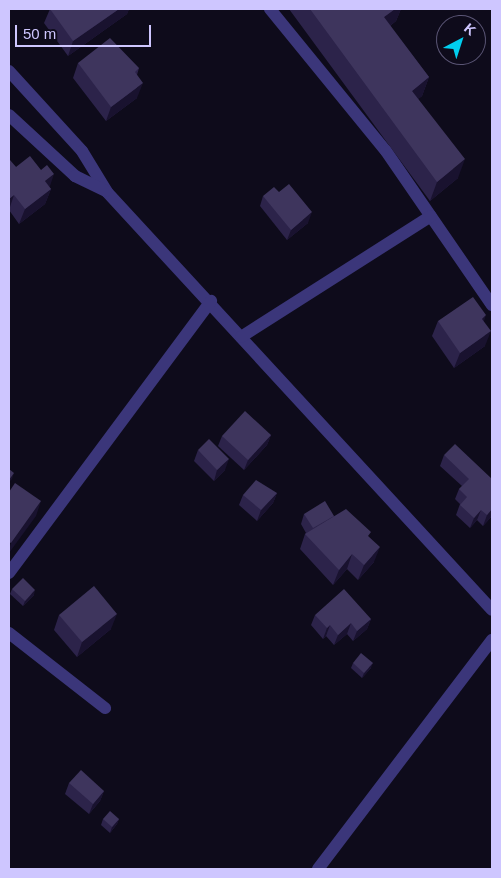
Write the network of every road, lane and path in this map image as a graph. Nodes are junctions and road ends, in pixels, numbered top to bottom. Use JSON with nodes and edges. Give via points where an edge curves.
{"nodes":[{"id":1,"x":270,"y":9,"type":"edge"},
{"id":2,"x":9,"y":71,"type":"edge"},
{"id":3,"x":9,"y":115,"type":"edge"},
{"id":4,"x":107,"y":192,"type":"junction"},
{"id":5,"x":431,"y":216,"type":"junction"},
{"id":6,"x":210,"y":301,"type":"junction"},
{"id":7,"x":492,"y":305,"type":"edge"},
{"id":8,"x":241,"y":337,"type":"junction"},
{"id":9,"x":9,"y":573,"type":"edge"},
{"id":10,"x":492,"y":610,"type":"edge"},
{"id":11,"x":9,"y":633,"type":"edge"},
{"id":12,"x":492,"y":640,"type":"edge"},
{"id":13,"x":105,"y":708,"type":"dead end"},
{"id":14,"x":318,"y":869,"type":"edge"}],
"edges":[{"from":1,"to":5,"type":"street","via":[[386,151]]},
{"from":2,"to":4,"type":"street","via":[[82,151]]},
{"from":3,"to":4,"type":"street","via":[[75,176]]},
{"from":4,"to":6,"type":"street"},
{"from":5,"to":7,"type":"street"},
{"from":5,"to":8,"type":"street"},
{"from":6,"to":8,"type":"street"},
{"from":6,"to":9,"type":"street"},
{"from":8,"to":10,"type":"street"},
{"from":11,"to":13,"type":"street"},
{"from":12,"to":14,"type":"street"}]}
